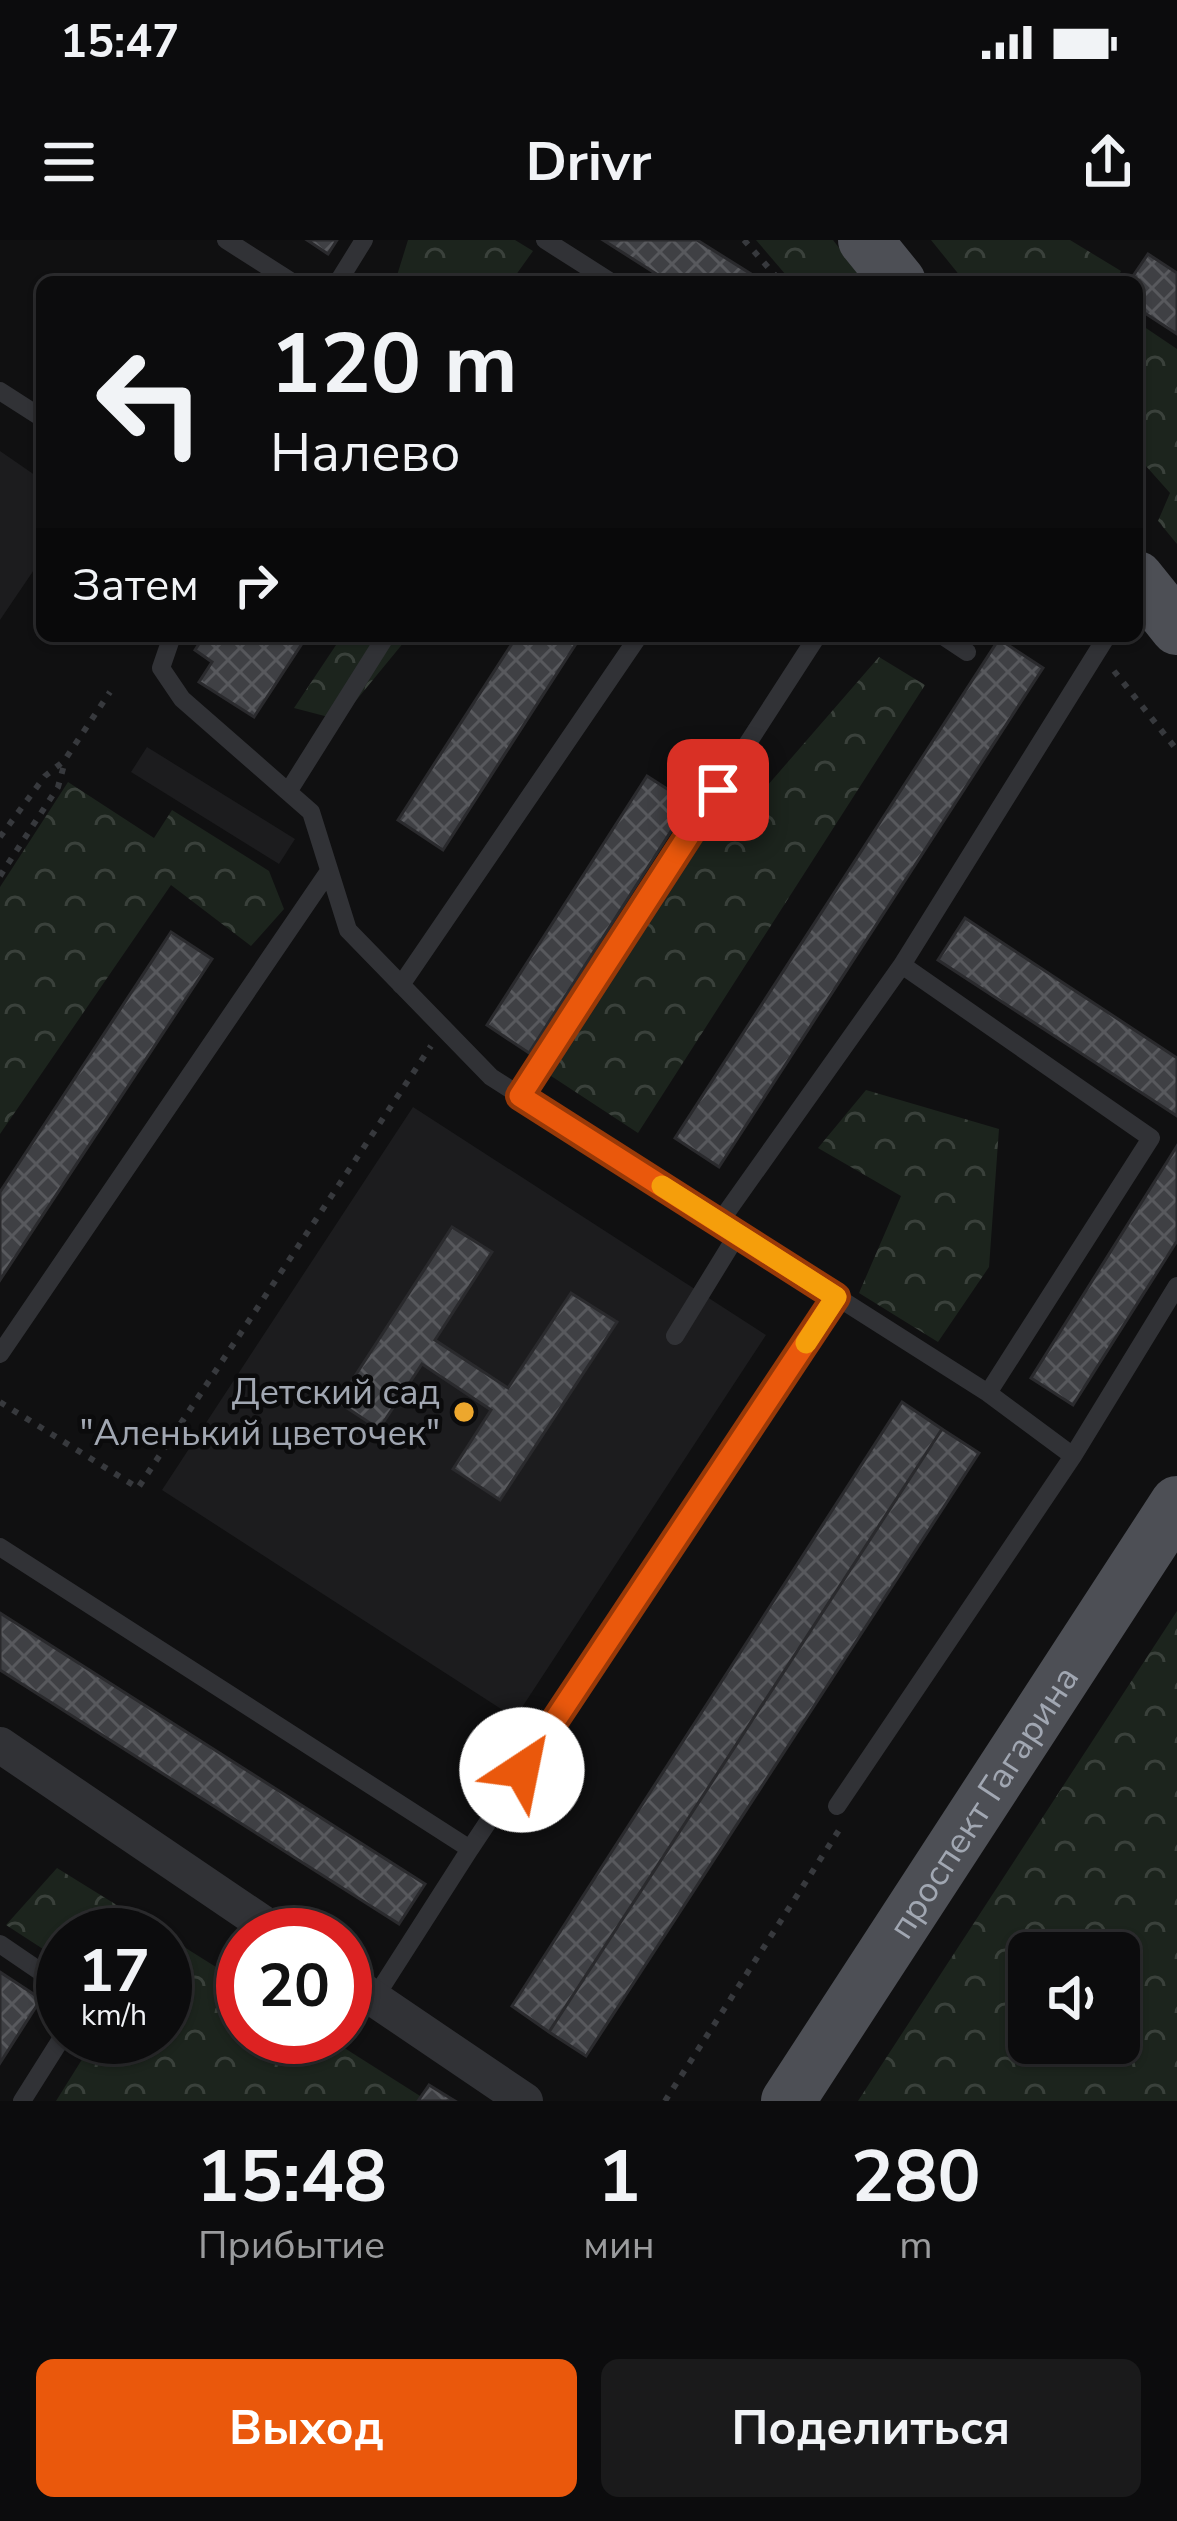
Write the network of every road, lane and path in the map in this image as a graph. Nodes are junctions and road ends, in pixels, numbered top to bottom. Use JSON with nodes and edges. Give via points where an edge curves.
{"nodes":[{"id":1,"x":226,"y":240,"type":"edge"},
{"id":2,"x":364,"y":240,"type":"edge"},
{"id":3,"x":545,"y":240,"type":"edge"},
{"id":4,"x":744,"y":240,"type":"edge"},
{"id":5,"x":283,"y":276,"type":"edge"},
{"id":6,"x":342,"y":276,"type":"edge"},
{"id":7,"x":602,"y":276,"type":"edge"},
{"id":8,"x":777,"y":276,"type":"edge"},
{"id":9,"x":0,"y":391,"type":"edge"},
{"id":10,"x":36,"y":414,"type":"edge"},
{"id":11,"x":1143,"y":590,"type":"edge"},
{"id":12,"x":1177,"y":628,"type":"edge"},
{"id":13,"x":170,"y":642,"type":"edge"},
{"id":14,"x":382,"y":642,"type":"edge"},
{"id":15,"x":634,"y":642,"type":"edge"},
{"id":16,"x":813,"y":642,"type":"edge"},
{"id":17,"x":953,"y":642,"type":"edge"},
{"id":18,"x":1103,"y":644,"type":"edge"},
{"id":19,"x":968,"y":652,"type":"dead end"},
{"id":20,"x":110,"y":692,"type":"dead end"},
{"id":21,"x":1177,"y":750,"type":"edge"},
{"id":22,"x":64,"y":761,"type":"junction"},
{"id":23,"x":288,"y":792,"type":"junction"},
{"id":24,"x":0,"y":837,"type":"edge"},
{"id":25,"x":329,"y":871,"type":"junction"},
{"id":26,"x":0,"y":876,"type":"edge"},
{"id":27,"x":902,"y":965,"type":"junction"},
{"id":28,"x":401,"y":985,"type":"junction"},
{"id":29,"x":442,"y":1028,"type":"junction"},
{"id":30,"x":520,"y":1096,"type":"junction"},
{"id":31,"x":719,"y":1222,"type":"junction"},
{"id":32,"x":737,"y":1235,"type":"junction"},
{"id":33,"x":1177,"y":1286,"type":"edge"},
{"id":34,"x":836,"y":1297,"type":"junction"},
{"id":35,"x":675,"y":1336,"type":"dead end"},
{"id":36,"x":0,"y":1354,"type":"edge"},
{"id":37,"x":988,"y":1394,"type":"junction"},
{"id":38,"x":0,"y":1402,"type":"edge"},
{"id":39,"x":1073,"y":1456,"type":"junction"},
{"id":40,"x":1177,"y":1503,"type":"edge"},
{"id":41,"x":0,"y":1547,"type":"edge"},
{"id":42,"x":0,"y":1745,"type":"edge"},
{"id":43,"x":838,"y":1806,"type":"dead end"},
{"id":44,"x":470,"y":1849,"type":"junction"},
{"id":45,"x":240,"y":1908,"type":"edge"},
{"id":46,"x":0,"y":1944,"type":"edge"},
{"id":47,"x":36,"y":1969,"type":"edge"},
{"id":48,"x":372,"y":1974,"type":"edge"},
{"id":49,"x":372,"y":1997,"type":"edge"},
{"id":50,"x":45,"y":2064,"type":"edge"},
{"id":51,"x":22,"y":2101,"type":"edge"},
{"id":52,"x":525,"y":2101,"type":"edge"},
{"id":53,"x":788,"y":2101,"type":"edge"}],
"edges":[{"from":1,"to":5,"type":"lane"},
{"from":2,"to":6,"type":"lane"},
{"from":3,"to":7,"type":"lane"},
{"from":4,"to":8,"type":"path"},
{"from":9,"to":10,"type":"lane"},
{"from":11,"to":12,"type":"main road"},
{"from":13,"to":23,"type":"lane","via":[[161,668],[182,699]]},
{"from":14,"to":23,"type":"lane"},
{"from":15,"to":28,"type":"lane"},
{"from":16,"to":30,"type":"lane"},
{"from":17,"to":19,"type":"lane"},
{"from":18,"to":21,"type":"path"},
{"from":18,"to":27,"type":"lane"},
{"from":20,"to":22,"type":"path"},
{"from":22,"to":24,"type":"path"},
{"from":22,"to":26,"type":"path","via":[[58,787]]},
{"from":23,"to":25,"type":"lane","via":[[311,812]]},
{"from":25,"to":28,"type":"lane","via":[[348,930]]},
{"from":25,"to":36,"type":"lane"},
{"from":27,"to":31,"type":"lane"},
{"from":27,"to":37,"type":"lane","via":[[1151,1138]]},
{"from":28,"to":29,"type":"lane"},
{"from":29,"to":30,"type":"lane","via":[[490,1078]]},
{"from":29,"to":38,"type":"path","via":[[138,1488]]},
{"from":30,"to":31,"type":"lane"},
{"from":31,"to":32,"type":"lane"},
{"from":32,"to":34,"type":"lane"},
{"from":32,"to":35,"type":"lane"},
{"from":33,"to":39,"type":"lane"},
{"from":34,"to":37,"type":"lane"},
{"from":34,"to":44,"type":"lane"},
{"from":37,"to":39,"type":"lane"},
{"from":39,"to":43,"type":"lane"},
{"from":40,"to":53,"type":"main road","name":"проспект Гагарина"},
{"from":41,"to":44,"type":"lane"},
{"from":42,"to":45,"type":"street"},
{"from":44,"to":48,"type":"lane"},
{"from":46,"to":47,"type":"lane"},
{"from":49,"to":52,"type":"street"},
{"from":50,"to":51,"type":"lane"}]}
